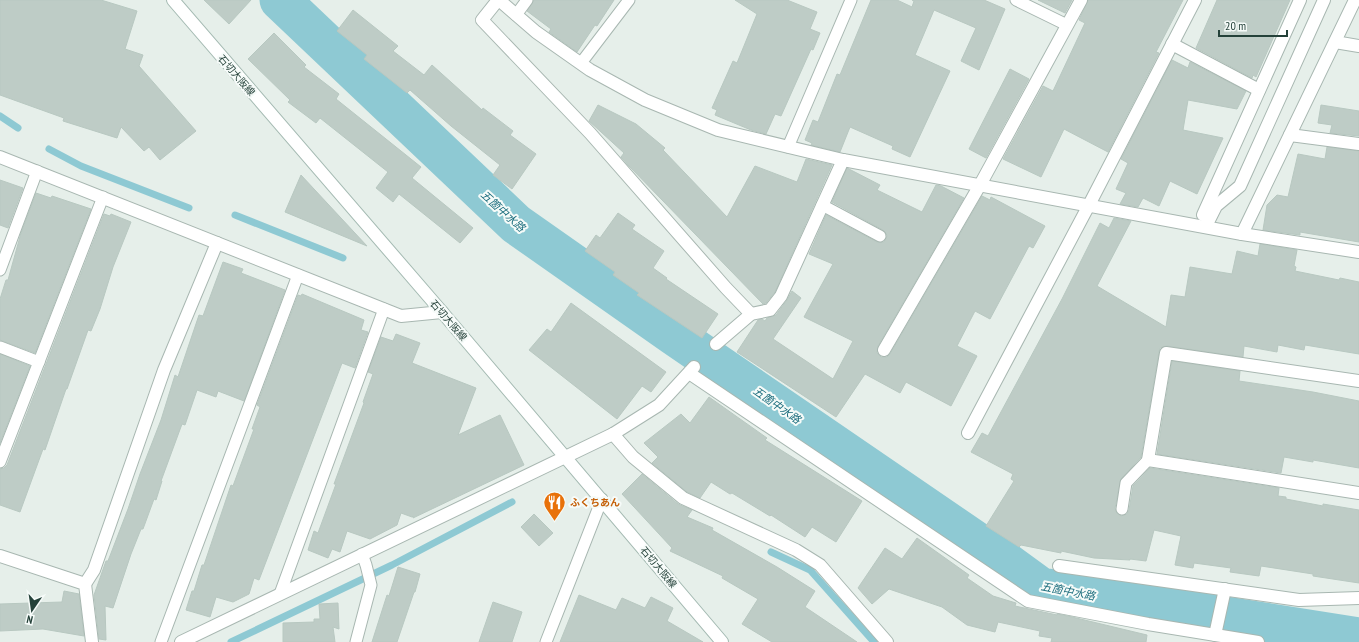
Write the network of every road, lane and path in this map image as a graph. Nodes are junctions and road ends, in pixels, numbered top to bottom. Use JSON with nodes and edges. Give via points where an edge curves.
{"nodes":[{"id":1,"x":172,"y":0,"type":"edge"},
{"id":2,"x":499,"y":0,"type":"edge"},
{"id":3,"x":527,"y":0,"type":"edge"},
{"id":4,"x":629,"y":0,"type":"edge"},
{"id":5,"x":851,"y":0,"type":"edge"},
{"id":6,"x":1016,"y":0,"type":"edge"},
{"id":7,"x":1081,"y":0,"type":"edge"},
{"id":8,"x":1195,"y":0,"type":"edge"},
{"id":9,"x":1300,"y":0,"type":"edge"},
{"id":10,"x":1324,"y":0,"type":"edge"},
{"id":11,"x":1355,"y":0,"type":"edge"},
{"id":12,"x":516,"y":15,"type":"junction"},
{"id":13,"x":1068,"y":25,"type":"junction"},
{"id":14,"x":1335,"y":42,"type":"junction"},
{"id":15,"x":1172,"y":44,"type":"junction"},
{"id":16,"x":1359,"y":46,"type":"edge"},
{"id":17,"x":581,"y":63,"type":"junction"},
{"id":18,"x":1259,"y":90,"type":"junction"},
{"id":19,"x":1290,"y":135,"type":"junction"},
{"id":20,"x":1359,"y":144,"type":"edge"},
{"id":21,"x":788,"y":147,"type":"junction"},
{"id":22,"x":0,"y":157,"type":"edge"},
{"id":23,"x":843,"y":160,"type":"junction"},
{"id":24,"x":36,"y":171,"type":"junction"},
{"id":25,"x":980,"y":185,"type":"junction"},
{"id":26,"x":103,"y":197,"type":"junction"},
{"id":27,"x":822,"y":205,"type":"junction"},
{"id":28,"x":1089,"y":205,"type":"junction"},
{"id":29,"x":1202,"y":226,"type":"junction"},
{"id":30,"x":1242,"y":234,"type":"junction"},
{"id":31,"x":880,"y":236,"type":"dead end"},
{"id":32,"x":217,"y":243,"type":"junction"},
{"id":33,"x":1359,"y":252,"type":"edge"},
{"id":34,"x":0,"y":270,"type":"edge"},
{"id":35,"x":298,"y":275,"type":"junction"},
{"id":36,"x":384,"y":309,"type":"junction"},
{"id":37,"x":442,"y":312,"type":"junction"},
{"id":38,"x":751,"y":314,"type":"junction"},
{"id":39,"x":716,"y":344,"type":"dead end"},
{"id":40,"x":0,"y":347,"type":"edge"},
{"id":41,"x":884,"y":350,"type":"dead end"},
{"id":42,"x":39,"y":362,"type":"junction"},
{"id":43,"x":1359,"y":381,"type":"edge"},
{"id":44,"x":613,"y":434,"type":"junction"},
{"id":45,"x":968,"y":434,"type":"dead end"},
{"id":46,"x":566,"y":457,"type":"junction"},
{"id":47,"x":1148,"y":460,"type":"junction"},
{"id":48,"x":0,"y":462,"type":"edge"},
{"id":49,"x":1359,"y":493,"type":"edge"},
{"id":50,"x":602,"y":499,"type":"junction"},
{"id":51,"x":1122,"y":509,"type":"dead end"},
{"id":52,"x":0,"y":556,"type":"edge"},
{"id":53,"x":364,"y":560,"type":"junction"},
{"id":54,"x":1059,"y":566,"type":"dead end"},
{"id":55,"x":85,"y":584,"type":"junction"},
{"id":56,"x":1225,"y":589,"type":"junction"},
{"id":57,"x":280,"y":594,"type":"junction"},
{"id":58,"x":1359,"y":598,"type":"edge"},
{"id":59,"x":1215,"y":635,"type":"junction"},
{"id":60,"x":92,"y":642,"type":"edge"},
{"id":61,"x":161,"y":642,"type":"edge"},
{"id":62,"x":181,"y":642,"type":"edge"},
{"id":63,"x":356,"y":642,"type":"edge"},
{"id":64,"x":546,"y":642,"type":"edge"},
{"id":65,"x":722,"y":642,"type":"edge"},
{"id":66,"x":888,"y":642,"type":"edge"},
{"id":67,"x":1258,"y":642,"type":"edge"}],
"edges":[{"from":1,"to":37,"type":"street","name":"石切大阪線"},
{"from":2,"to":12,"type":"street"},
{"from":2,"to":38,"type":"street","via":[[482,20],[590,133]]},
{"from":3,"to":12,"type":"lane"},
{"from":4,"to":17,"type":"lane"},
{"from":5,"to":21,"type":"lane"},
{"from":6,"to":13,"type":"lane"},
{"from":7,"to":13,"type":"street"},
{"from":8,"to":15,"type":"street"},
{"from":9,"to":18,"type":"street"},
{"from":10,"to":29,"type":"street","via":[[1240,186],[1216,206]]},
{"from":11,"to":14,"type":"street"},
{"from":12,"to":17,"type":"street"},
{"from":13,"to":25,"type":"street"},
{"from":14,"to":16,"type":"street"},
{"from":14,"to":19,"type":"street"},
{"from":15,"to":18,"type":"street"},
{"from":15,"to":28,"type":"street"},
{"from":17,"to":21,"type":"street","via":[[645,100],[718,130]]},
{"from":18,"to":29,"type":"street"},
{"from":19,"to":20,"type":"street"},
{"from":19,"to":30,"type":"street"},
{"from":21,"to":23,"type":"street"},
{"from":22,"to":24,"type":"street"},
{"from":23,"to":25,"type":"street"},
{"from":23,"to":27,"type":"street"},
{"from":24,"to":26,"type":"street"},
{"from":24,"to":34,"type":"lane"},
{"from":25,"to":28,"type":"street"},
{"from":25,"to":41,"type":"street"},
{"from":26,"to":32,"type":"street"},
{"from":26,"to":42,"type":"lane"},
{"from":27,"to":31,"type":"lane"},
{"from":27,"to":38,"type":"street","via":[[781,296],[770,310]]},
{"from":28,"to":29,"type":"street"},
{"from":28,"to":45,"type":"street"},
{"from":29,"to":30,"type":"street"},
{"from":30,"to":33,"type":"street"},
{"from":32,"to":35,"type":"street"},
{"from":32,"to":55,"type":"street","via":[[164,370],[94,570]]},
{"from":35,"to":36,"type":"street"},
{"from":35,"to":61,"type":"lane"},
{"from":36,"to":37,"type":"street","via":[[401,316]]},
{"from":36,"to":57,"type":"lane"},
{"from":37,"to":46,"type":"street","name":"石切大阪線"},
{"from":38,"to":39,"type":"street"},
{"from":40,"to":42,"type":"lane"},
{"from":42,"to":48,"type":"lane"},
{"from":43,"to":47,"type":"street","via":[[1166,353]]},
{"from":44,"to":46,"type":"street"},
{"from":44,"to":59,"type":"street","via":[[659,405],[691,370],[1028,601]]},
{"from":44,"to":66,"type":"street","via":[[633,457],[682,498],[796,550],[820,565]]},
{"from":46,"to":50,"type":"street","name":"石切大阪線"},
{"from":46,"to":53,"type":"street"},
{"from":47,"to":49,"type":"street"},
{"from":47,"to":51,"type":"lane","via":[[1126,483]]},
{"from":50,"to":64,"type":"lane"},
{"from":50,"to":65,"type":"street","name":"石切大阪線"},
{"from":52,"to":55,"type":"street"},
{"from":53,"to":57,"type":"street"},
{"from":53,"to":63,"type":"lane","via":[[371,585]]},
{"from":54,"to":56,"type":"street"},
{"from":55,"to":60,"type":"street"},
{"from":56,"to":58,"type":"street","via":[[1299,600]]},
{"from":56,"to":59,"type":"street"},
{"from":57,"to":62,"type":"street"},
{"from":59,"to":67,"type":"street"}]}
